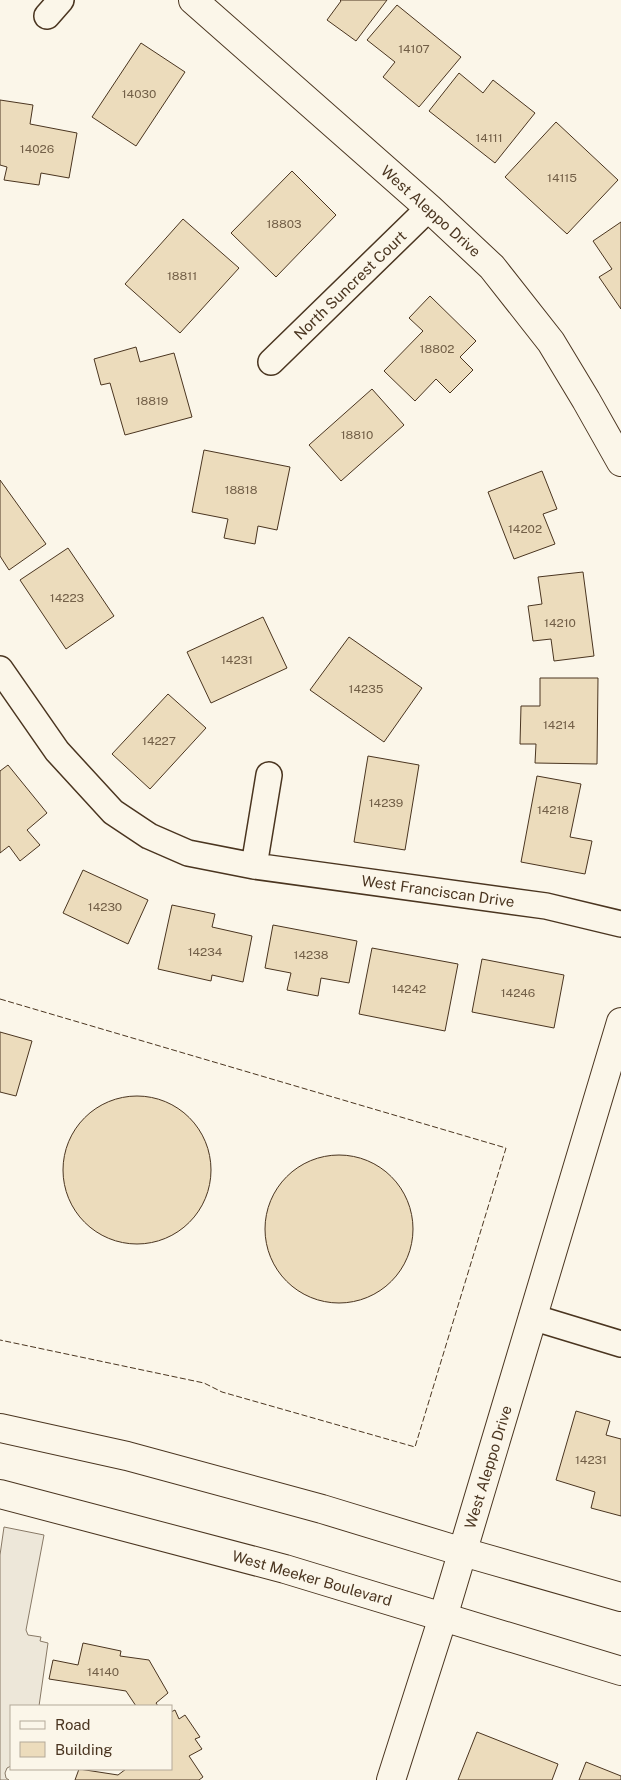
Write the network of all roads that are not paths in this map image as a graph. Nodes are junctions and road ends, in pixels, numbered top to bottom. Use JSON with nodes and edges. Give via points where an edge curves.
{"nodes":[{"id":1,"x":193,"y":0,"type":"edge"},
{"id":2,"x":429,"y":208,"type":"junction"},
{"id":3,"x":270,"y":362,"type":"dead end"},
{"id":4,"x":621,"y":462,"type":"edge"},
{"id":5,"x":2,"y":678,"type":"edge"},
{"id":6,"x":269,"y":776,"type":"dead end"},
{"id":7,"x":254,"y":866,"type":"junction"},
{"id":8,"x":621,"y":924,"type":"edge"},
{"id":9,"x":621,"y":1022,"type":"edge"},
{"id":10,"x":532,"y":1317,"type":"junction"},
{"id":11,"x":621,"y":1344,"type":"edge"},
{"id":12,"x":0,"y":1428,"type":"edge"},
{"id":13,"x":0,"y":1494,"type":"edge"},
{"id":14,"x":463,"y":1552,"type":"junction"},
{"id":15,"x":621,"y":1597,"type":"edge"},
{"id":16,"x":443,"y":1617,"type":"junction"},
{"id":17,"x":621,"y":1671,"type":"edge"},
{"id":18,"x":391,"y":1780,"type":"edge"}],
"edges":[{"from":1,"to":2,"type":"street","name":"West Aleppo Drive"},
{"from":2,"to":3,"type":"street","name":"North Suncrest Court"},
{"from":2,"to":4,"type":"street","name":"West Aleppo Drive","via":[[492,267],[551,342]]},
{"from":5,"to":7,"type":"street","name":"West Franciscan Drive","via":[[57,751],[113,812],[148,836],[188,853]]},
{"from":6,"to":7,"type":"street"},
{"from":7,"to":8,"type":"street","name":"West Franciscan Drive","via":[[546,906]]},
{"from":9,"to":10,"type":"street","name":"West Aleppo Drive"},
{"from":10,"to":11,"type":"street"},
{"from":10,"to":14,"type":"street","name":"West Aleppo Drive"},
{"from":12,"to":14,"type":"street","via":[[127,1456],[322,1509]]},
{"from":13,"to":16,"type":"street","name":"West Meeker Boulevard","via":[[285,1569]]},
{"from":14,"to":15,"type":"street"},
{"from":14,"to":16,"type":"street","name":"West Aleppo Drive"},
{"from":16,"to":17,"type":"street","name":"West Meeker Boulevard"},
{"from":16,"to":18,"type":"street","name":"West Aleppo Drive"}]}
